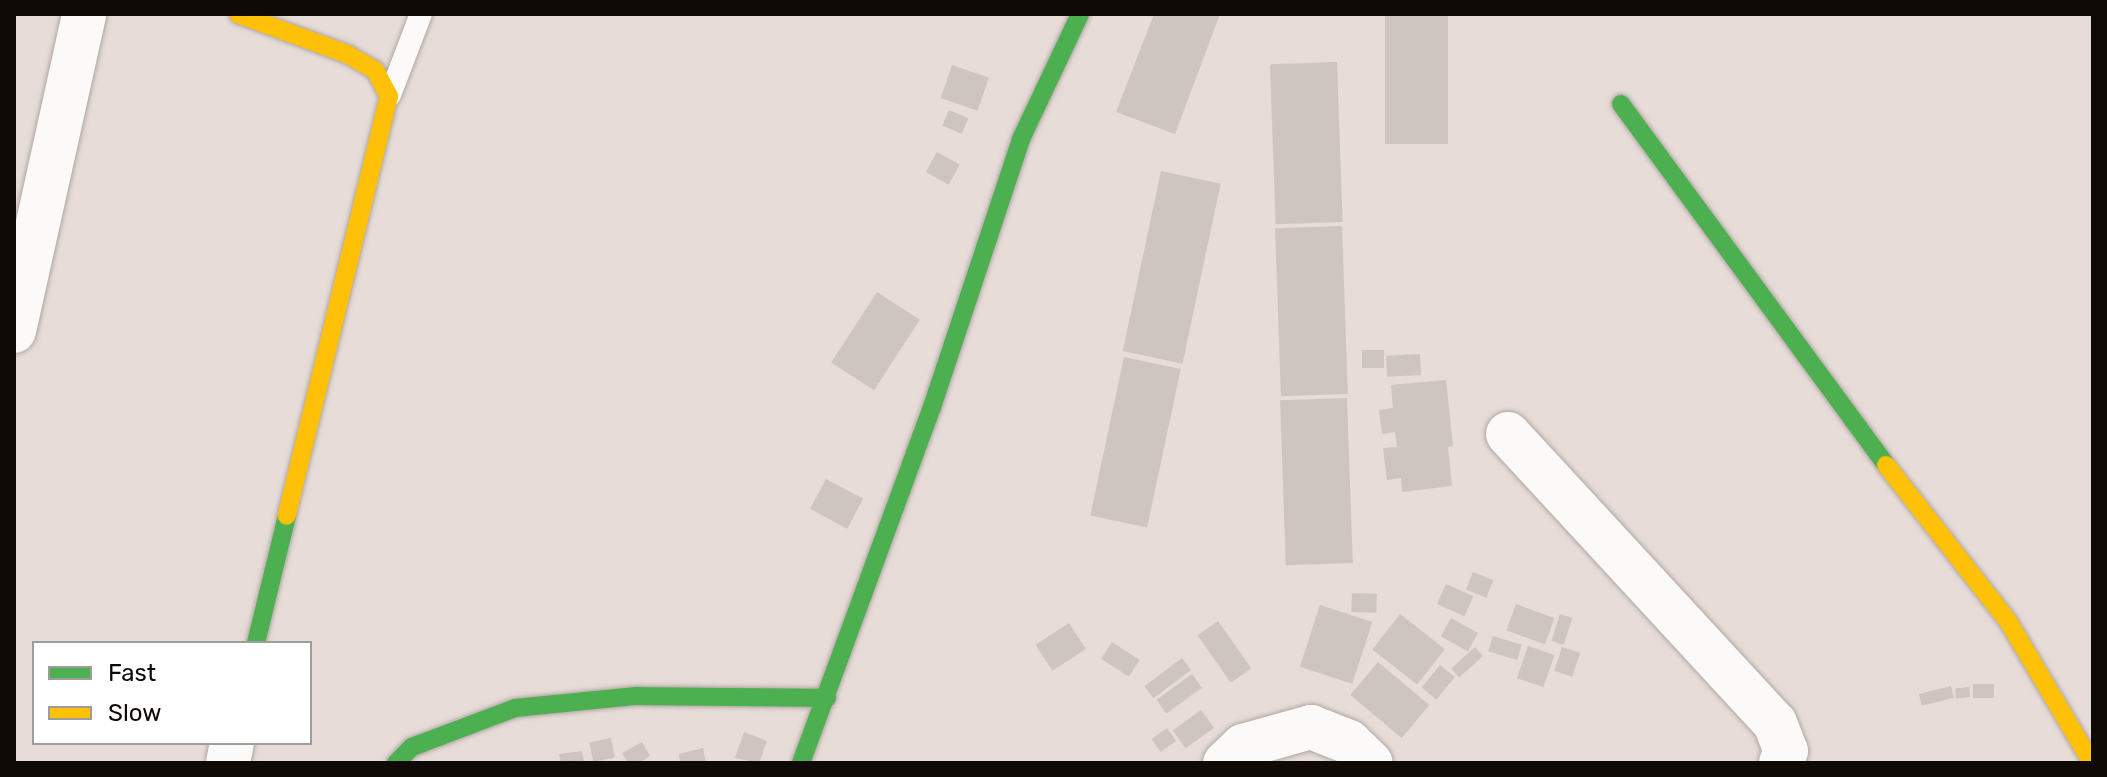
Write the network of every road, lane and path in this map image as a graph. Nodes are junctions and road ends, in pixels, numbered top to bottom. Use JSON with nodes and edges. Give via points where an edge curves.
{"nodes":[{"id":1,"x":84,"y":14,"type":"edge"},
{"id":2,"x":238,"y":14,"type":"edge"},
{"id":3,"x":421,"y":14,"type":"edge"},
{"id":4,"x":1080,"y":14,"type":"edge"},
{"id":5,"x":389,"y":96,"type":"junction"},
{"id":6,"x":1621,"y":104,"type":"dead end"},
{"id":7,"x":14,"y":331,"type":"edge"},
{"id":8,"x":1508,"y":434,"type":"dead end"},
{"id":9,"x":256,"y":641,"type":"edge"},
{"id":10,"x":827,"y":698,"type":"junction"},
{"id":11,"x":396,"y":763,"type":"edge"},
{"id":12,"x":801,"y":763,"type":"edge"},
{"id":13,"x":1225,"y":763,"type":"edge"},
{"id":14,"x":1371,"y":763,"type":"edge"},
{"id":15,"x":1781,"y":763,"type":"edge"},
{"id":16,"x":2092,"y":763,"type":"edge"}],
"edges":[{"from":1,"to":7,"type":"street"},
{"from":2,"to":5,"type":"street","via":[[347,54],[375,70]]},
{"from":3,"to":5,"type":"lane"},
{"from":4,"to":10,"type":"street","via":[[1021,139]]},
{"from":5,"to":9,"type":"street"},
{"from":6,"to":16,"type":"street","via":[[1870,444],[2008,621]]},
{"from":8,"to":15,"type":"street","via":[[1775,723],[1786,751]]},
{"from":10,"to":11,"type":"street","via":[[636,696],[515,708],[412,747]]},
{"from":10,"to":12,"type":"street"},
{"from":13,"to":14,"type":"street","via":[[1243,746],[1311,727],[1349,742]]}]}
